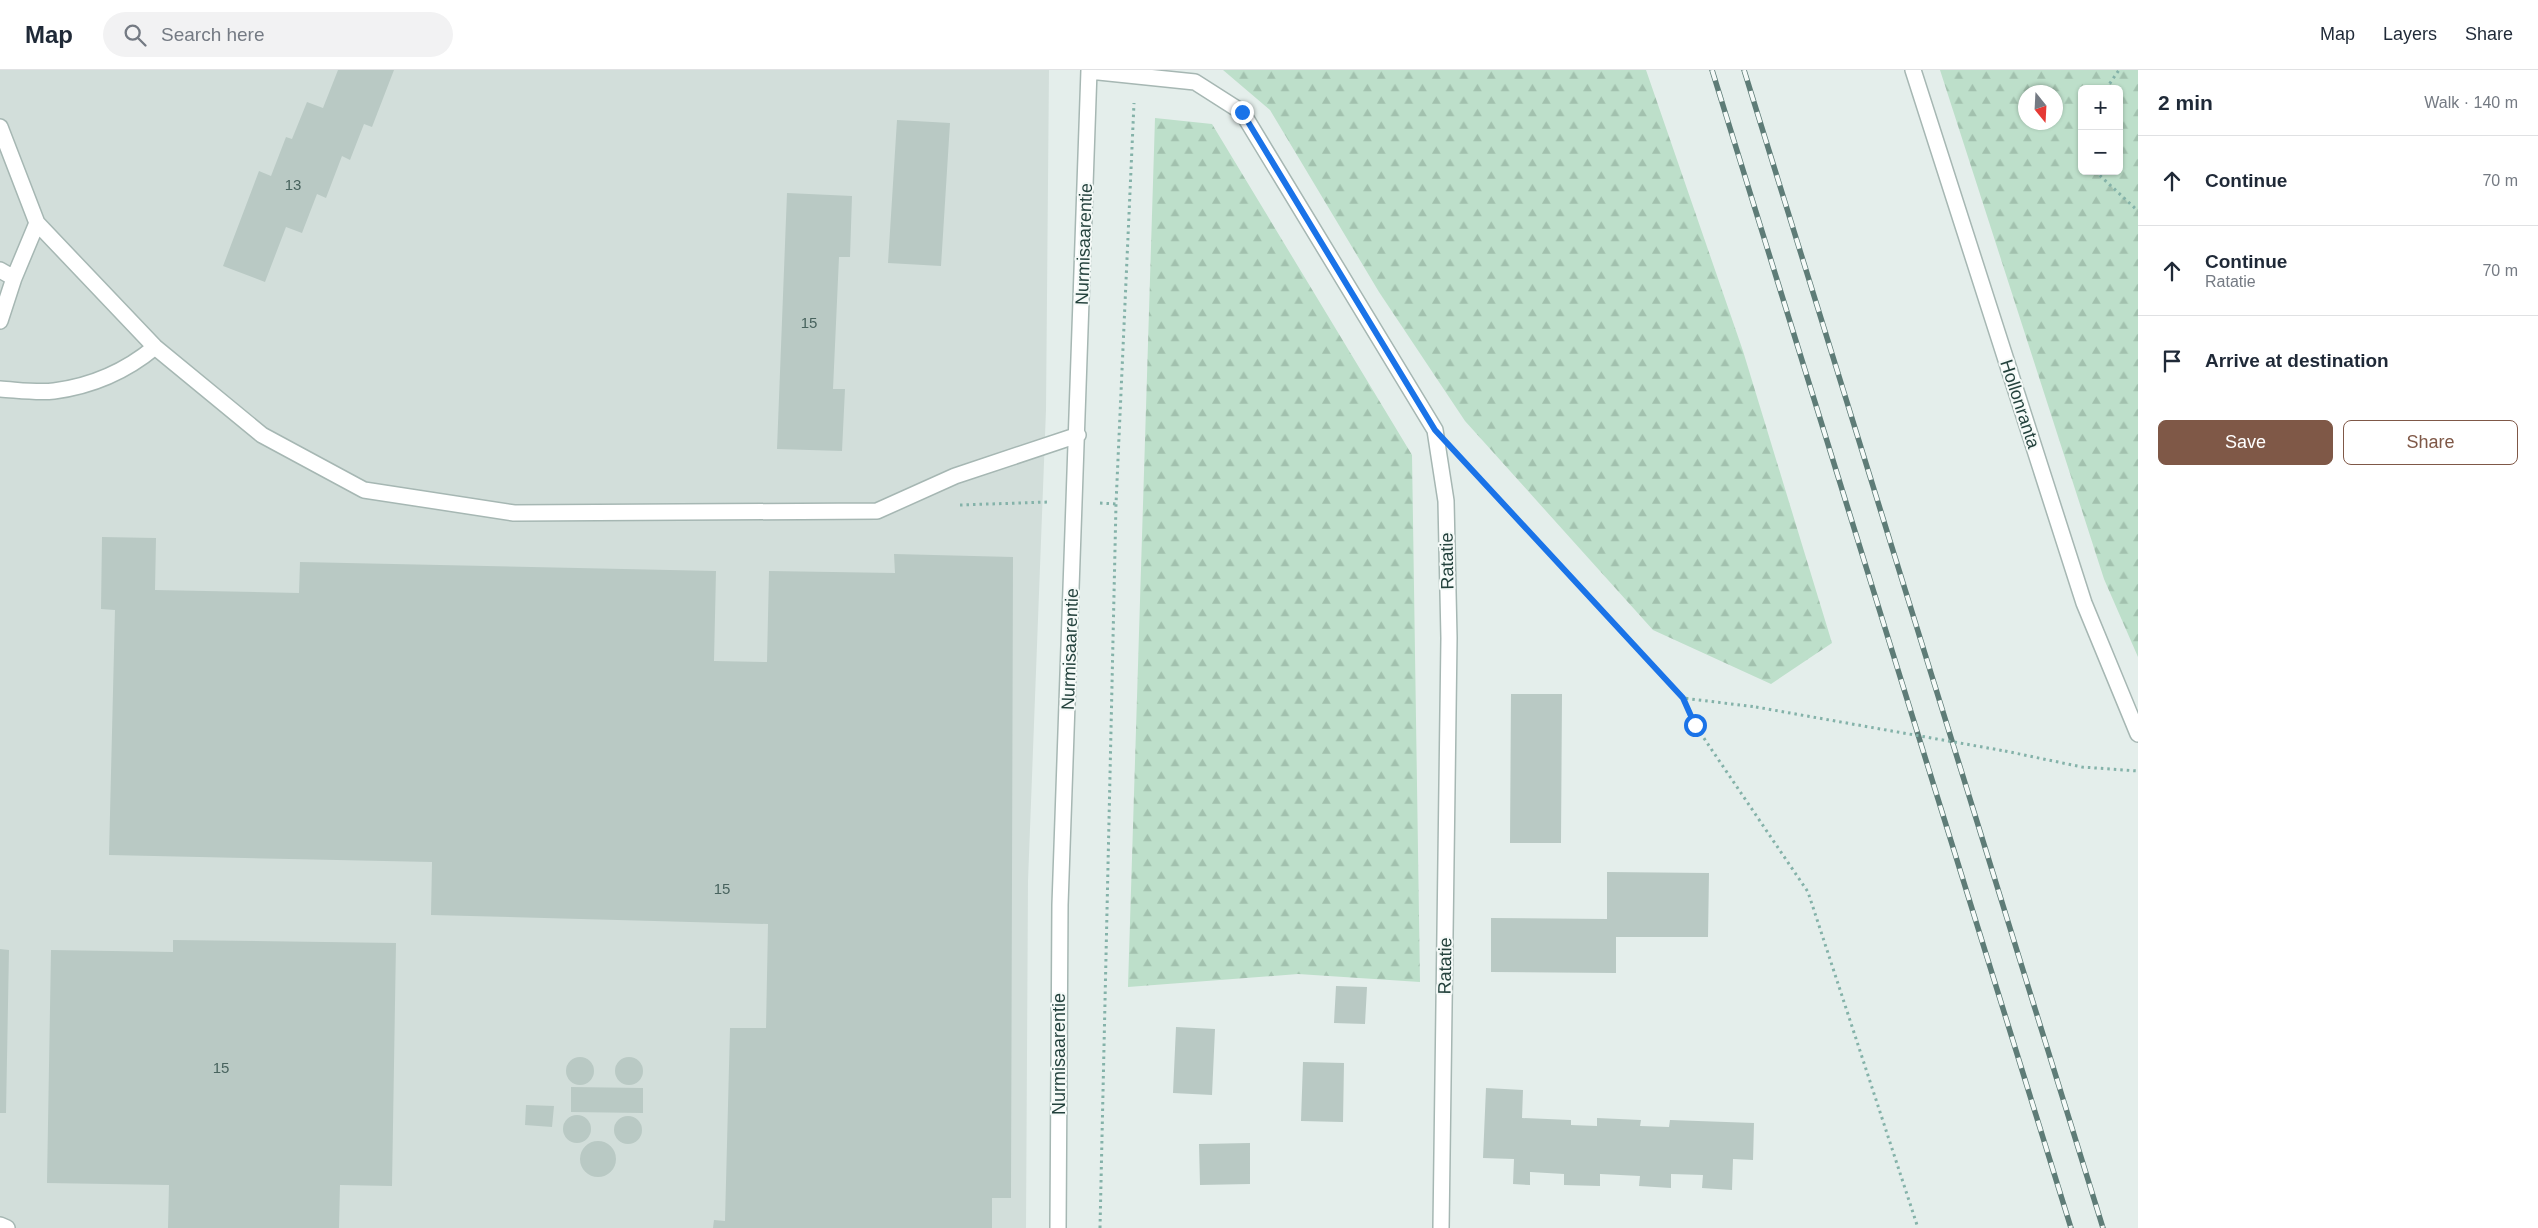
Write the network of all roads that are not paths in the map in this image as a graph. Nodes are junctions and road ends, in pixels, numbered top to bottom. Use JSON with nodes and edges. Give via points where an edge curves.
{"nodes":[{"id":1,"x":1089,"y":70,"type":"edge"},
{"id":2,"x":1913,"y":70,"type":"edge"},
{"id":3,"x":0,"y":127,"type":"edge"},
{"id":4,"x":37,"y":223,"type":"junction"},
{"id":5,"x":0,"y":270,"type":"edge"},
{"id":6,"x":14,"y":278,"type":"junction"},
{"id":7,"x":0,"y":321,"type":"edge"},
{"id":8,"x":155,"y":347,"type":"junction"},
{"id":9,"x":0,"y":389,"type":"edge"},
{"id":10,"x":1078,"y":435,"type":"junction"},
{"id":11,"x":2138,"y":734,"type":"edge"},
{"id":12,"x":0,"y":1225,"type":"edge"},
{"id":13,"x":7,"y":1228,"type":"edge"},
{"id":14,"x":1058,"y":1228,"type":"edge"},
{"id":15,"x":1441,"y":1228,"type":"edge"}],
"edges":[{"from":1,"to":10,"type":"street","name":"Nurmisaarentie"},
{"from":1,"to":15,"type":"street","name":"Ratatie","via":[[1195,82],[1242,112],[1435,430],[1446,501],[1449,638]]},
{"from":2,"to":11,"type":"street","name":"Hollonranta","via":[[2084,604]]},
{"from":3,"to":4,"type":"street"},
{"from":4,"to":6,"type":"street"},
{"from":4,"to":8,"type":"street"},
{"from":5,"to":6,"type":"street"},
{"from":6,"to":7,"type":"street"},
{"from":8,"to":9,"type":"street","via":[[135,363],[102,381],[52,392]]},
{"from":8,"to":10,"type":"street","via":[[262,435],[364,490],[514,513],[877,511],[955,476]]},
{"from":10,"to":14,"type":"street","name":"Nurmisaarentie","via":[[1060,905]]},
{"from":12,"to":13,"type":"street"}]}
